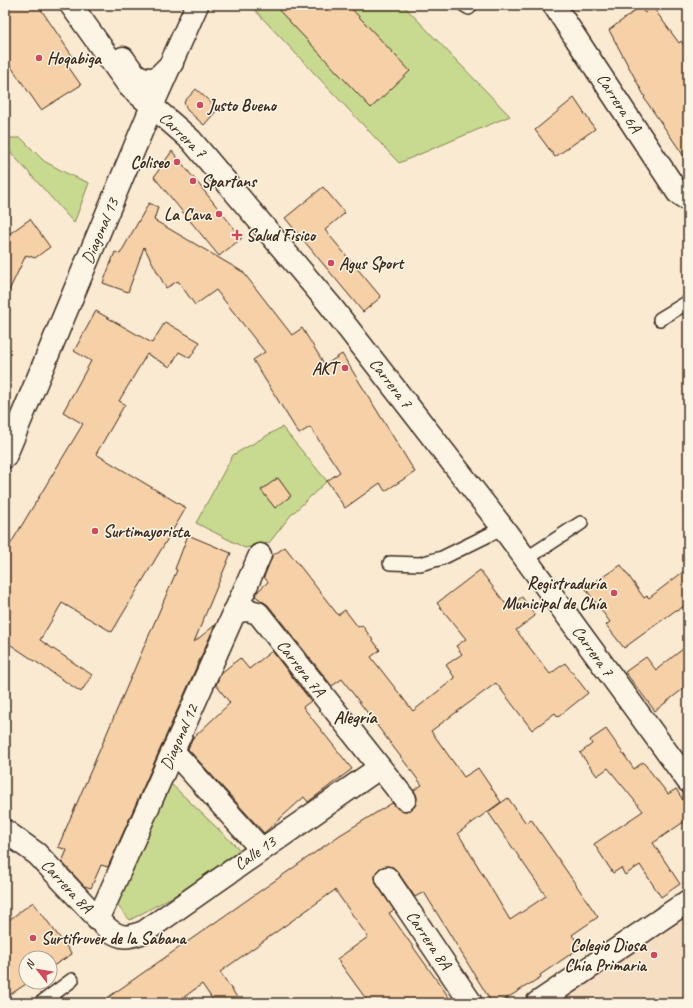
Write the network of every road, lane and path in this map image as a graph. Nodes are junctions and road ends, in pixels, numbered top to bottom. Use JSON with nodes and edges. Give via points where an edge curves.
{"nodes":[{"id":1,"x":71,"y":5,"type":"edge"},
{"id":2,"x":85,"y":5,"type":"edge"},
{"id":3,"x":197,"y":5,"type":"edge"},
{"id":4,"x":554,"y":5,"type":"edge"},
{"id":5,"x":172,"y":63,"type":"junction"},
{"id":6,"x":152,"y":106,"type":"junction"},
{"id":7,"x":687,"y":200,"type":"edge"},
{"id":8,"x":688,"y":302,"type":"edge"},
{"id":9,"x":660,"y":319,"type":"dead end"},
{"id":10,"x":5,"y":457,"type":"edge"},
{"id":11,"x":581,"y":523,"type":"dead end"},
{"id":12,"x":504,"y":528,"type":"junction"},
{"id":13,"x":260,"y":555,"type":"dead end"},
{"id":14,"x":526,"y":559,"type":"junction"},
{"id":15,"x":390,"y":563,"type":"dead end"},
{"id":16,"x":234,"y":612,"type":"junction"},
{"id":17,"x":173,"y":751,"type":"junction"},
{"id":18,"x":379,"y":768,"type":"junction"},
{"id":19,"x":688,"y":781,"type":"edge"},
{"id":20,"x":405,"y":799,"type":"dead end"},
{"id":21,"x":5,"y":831,"type":"edge"},
{"id":22,"x":261,"y":849,"type":"junction"},
{"id":23,"x":387,"y":878,"type":"dead end"},
{"id":24,"x":688,"y":901,"type":"edge"},
{"id":25,"x":98,"y":920,"type":"junction"},
{"id":26,"x":130,"y":937,"type":"joint"},
{"id":27,"x":72,"y":980,"type":"dead end"},
{"id":28,"x":41,"y":1003,"type":"edge"},
{"id":29,"x":471,"y":1003,"type":"edge"},
{"id":30,"x":537,"y":1003,"type":"edge"}],
"edges":[{"from":1,"to":6,"type":"street","name":"Carrera 7","via":[[129,86]]},
{"from":2,"to":5,"type":"street","via":[[138,77],[146,80],[156,79]]},
{"from":3,"to":5,"type":"street","name":"Diagonal 13"},
{"from":4,"to":7,"type":"street","name":"Carrera 6A","via":[[678,193]]},
{"from":5,"to":6,"type":"street","name":"Diagonal 13"},
{"from":6,"to":10,"type":"street","name":"Diagonal 13"},
{"from":6,"to":12,"type":"street","name":"Carrera 7","via":[[191,140],[326,299]]},
{"from":8,"to":9,"type":"lane"},
{"from":11,"to":14,"type":"lane"},
{"from":12,"to":14,"type":"street","name":"Carrera 7"},
{"from":12,"to":15,"type":"lane","via":[[442,558],[420,564]]},
{"from":13,"to":16,"type":"street","name":"Diagonal 12"},
{"from":14,"to":19,"type":"street","name":"Carrera 7"},
{"from":16,"to":17,"type":"street","name":"Diagonal 12"},
{"from":16,"to":18,"type":"street","name":"Carrera 7A","via":[[247,610],[258,613]]},
{"from":17,"to":22,"type":"street"},
{"from":17,"to":25,"type":"street","name":"Diagonal 12"},
{"from":18,"to":20,"type":"street","name":"Carrera 7A"},
{"from":18,"to":22,"type":"street","name":"Calle 13"},
{"from":21,"to":25,"type":"street","name":"Carrera 8A","via":[[37,854]]},
{"from":22,"to":26,"type":"street","name":"Calle 13","via":[[144,932]]},
{"from":23,"to":29,"type":"street","name":"Carrera 8A"},
{"from":24,"to":30,"type":"street"},
{"from":25,"to":26,"type":"street","name":"Carrera 8A","via":[[118,936]]},
{"from":27,"to":28,"type":"lane"}]}
